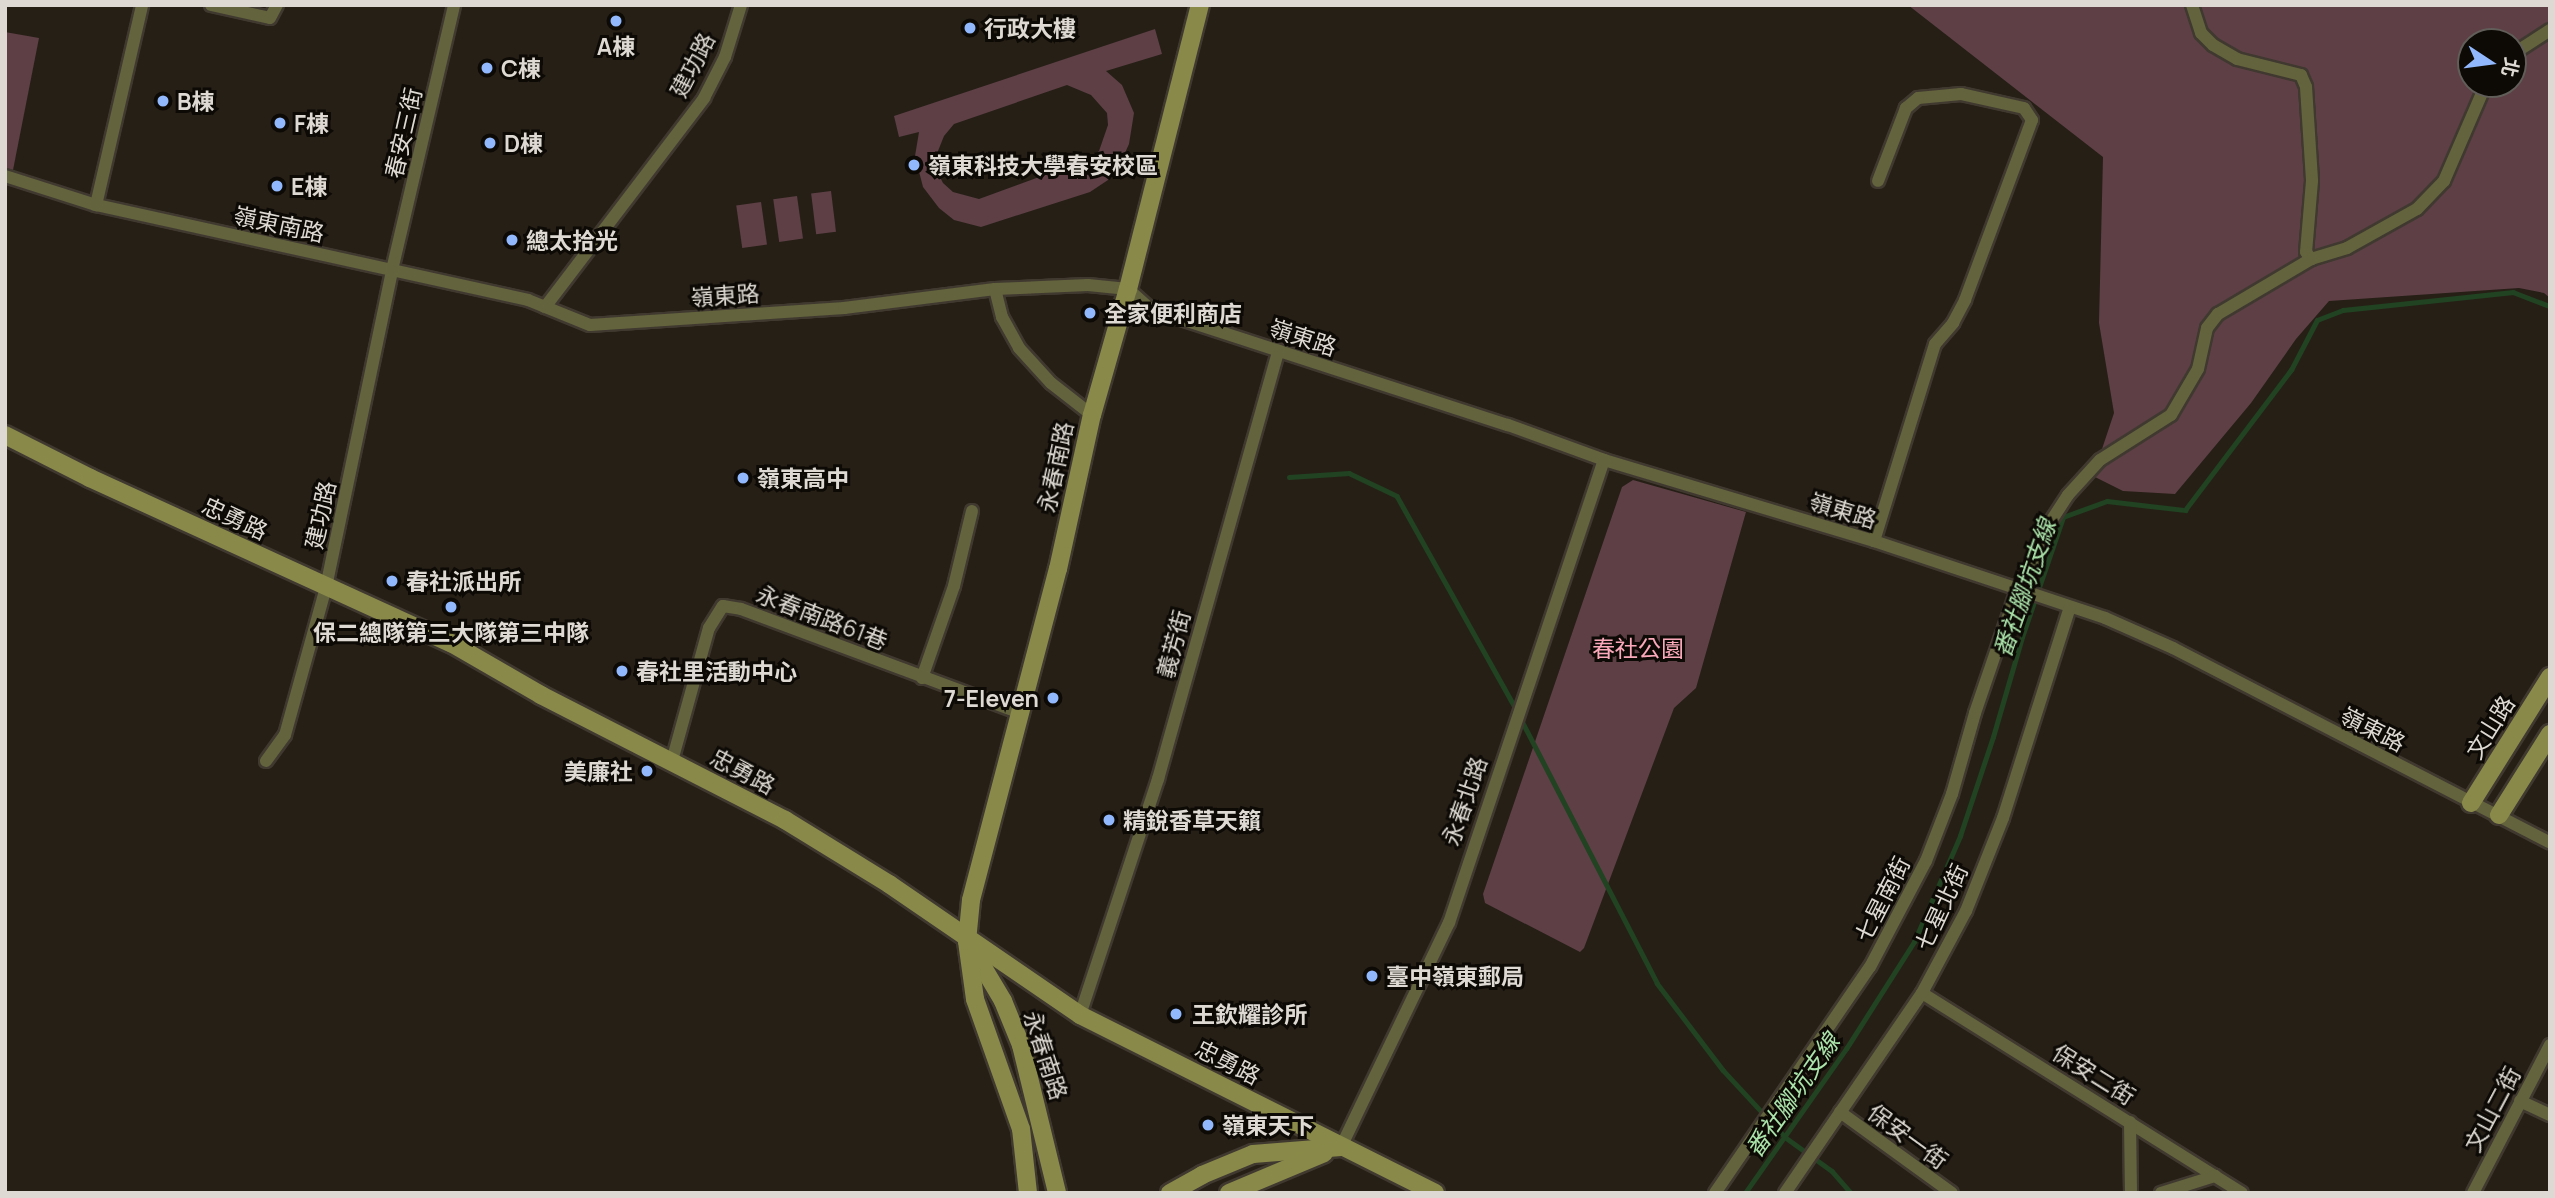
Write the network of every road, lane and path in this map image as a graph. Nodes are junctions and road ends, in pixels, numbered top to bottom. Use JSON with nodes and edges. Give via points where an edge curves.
{"nodes":[{"id":1,"x":142,"y":5,"type":"edge"},
{"id":2,"x":211,"y":5,"type":"edge"},
{"id":3,"x":277,"y":5,"type":"edge"},
{"id":4,"x":454,"y":5,"type":"edge"},
{"id":5,"x":741,"y":5,"type":"edge"},
{"id":6,"x":1200,"y":5,"type":"edge"},
{"id":7,"x":2192,"y":5,"type":"edge"},
{"id":8,"x":2550,"y":30,"type":"edge"},
{"id":9,"x":2527,"y":45,"type":"edge"},
{"id":10,"x":2480,"y":98,"type":"edge"},
{"id":11,"x":5,"y":176,"type":"edge"},
{"id":12,"x":1878,"y":181,"type":"dead end"},
{"id":13,"x":96,"y":205,"type":"junction"},
{"id":14,"x":2311,"y":259,"type":"junction"},
{"id":15,"x":392,"y":270,"type":"junction"},
{"id":16,"x":995,"y":289,"type":"junction"},
{"id":17,"x":1128,"y":289,"type":"junction"},
{"id":18,"x":545,"y":307,"type":"junction"},
{"id":19,"x":1278,"y":351,"type":"junction"},
{"id":20,"x":1092,"y":415,"type":"junction"},
{"id":21,"x":5,"y":435,"type":"edge"},
{"id":22,"x":1604,"y":460,"type":"junction"},
{"id":23,"x":972,"y":511,"type":"dead end"},
{"id":24,"x":1874,"y":541,"type":"junction"},
{"id":25,"x":326,"y":587,"type":"junction"},
{"id":26,"x":2017,"y":590,"type":"junction"},
{"id":27,"x":2065,"y":606,"type":"junction"},
{"id":28,"x":2550,"y":677,"type":"edge"},
{"id":29,"x":922,"y":678,"type":"junction"},
{"id":30,"x":1021,"y":713,"type":"junction"},
{"id":31,"x":2550,"y":734,"type":"edge"},
{"id":32,"x":266,"y":761,"type":"dead end"},
{"id":33,"x":671,"y":761,"type":"junction"},
{"id":34,"x":2471,"y":803,"type":"junction"},
{"id":35,"x":2499,"y":815,"type":"junction"},
{"id":36,"x":2550,"y":843,"type":"edge"},
{"id":37,"x":967,"y":941,"type":"junction"},
{"id":38,"x":1922,"y":993,"type":"junction"},
{"id":39,"x":1080,"y":1016,"type":"junction"},
{"id":40,"x":2550,"y":1045,"type":"edge"},
{"id":41,"x":2520,"y":1101,"type":"junction"},
{"id":42,"x":1840,"y":1112,"type":"junction"},
{"id":43,"x":2550,"y":1115,"type":"edge"},
{"id":44,"x":2130,"y":1122,"type":"junction"},
{"id":45,"x":1340,"y":1147,"type":"junction"},
{"id":46,"x":2215,"y":1176,"type":"junction"},
{"id":47,"x":1028,"y":1193,"type":"edge"},
{"id":48,"x":1057,"y":1193,"type":"edge"},
{"id":49,"x":1170,"y":1193,"type":"edge"},
{"id":50,"x":1229,"y":1193,"type":"edge"},
{"id":51,"x":1434,"y":1193,"type":"edge"},
{"id":52,"x":1715,"y":1193,"type":"edge"},
{"id":53,"x":1785,"y":1193,"type":"edge"},
{"id":54,"x":1952,"y":1193,"type":"edge"},
{"id":55,"x":2131,"y":1193,"type":"edge"},
{"id":56,"x":2161,"y":1193,"type":"edge"},
{"id":57,"x":2242,"y":1193,"type":"edge"},
{"id":58,"x":2473,"y":1193,"type":"edge"}],
"edges":[{"from":1,"to":13,"type":"street"},
{"from":2,"to":3,"type":"street","via":[[270,18]]},
{"from":4,"to":15,"type":"street","name":"春安三街"},
{"from":5,"to":18,"type":"street","name":"建功路","via":[[725,57],[704,98]]},
{"from":6,"to":17,"type":"street","name":"永春南路"},
{"from":7,"to":14,"type":"street","via":[[2201,33],[2213,45],[2237,59],[2301,75],[2306,87],[2312,181],[2306,252]]},
{"from":8,"to":9,"type":"street"},
{"from":10,"to":14,"type":"street","name":"七星南街","via":[[2444,181],[2417,209],[2347,248]]},
{"from":11,"to":13,"type":"street","name":"嶺東南路"},
{"from":12,"to":24,"type":"street","via":[[1906,107],[1918,98],[1961,93],[2024,108],[2032,120],[1965,300],[1935,344]]},
{"from":13,"to":15,"type":"street","name":"嶺東南路"},
{"from":14,"to":26,"type":"street","name":"七星南街","via":[[2218,314],[2207,328],[2198,369],[2171,415],[2099,460],[2068,495],[2040,538],[2029,576]]},
{"from":15,"to":18,"type":"street","name":"嶺東南路"},
{"from":15,"to":25,"type":"street","name":"建功路"},
{"from":16,"to":17,"type":"street","name":"嶺東路","via":[[1088,285]]},
{"from":16,"to":18,"type":"street","name":"嶺東路","via":[[844,308],[590,326]]},
{"from":16,"to":20,"type":"street","via":[[1002,317],[1019,348],[1051,383]]},
{"from":17,"to":19,"type":"street","name":"嶺東路","via":[[1150,309]]},
{"from":17,"to":20,"type":"street","name":"永春南路"},
{"from":19,"to":22,"type":"street","name":"嶺東路"},
{"from":19,"to":39,"type":"street","name":"義芳街","via":[[1158,779]]},
{"from":20,"to":30,"type":"street","name":"永春南路"},
{"from":21,"to":25,"type":"street","name":"忠勇路"},
{"from":22,"to":24,"type":"street","name":"嶺東路"},
{"from":22,"to":45,"type":"street","name":"永春北路","via":[[1449,923]]},
{"from":23,"to":29,"type":"street","via":[[954,586]]},
{"from":24,"to":26,"type":"street","name":"嶺東路"},
{"from":25,"to":32,"type":"street","name":"建功路","via":[[285,735]]},
{"from":25,"to":33,"type":"street","name":"忠勇路","via":[[451,643]]},
{"from":26,"to":27,"type":"street","name":"嶺東路"},
{"from":26,"to":52,"type":"street","name":"七星南街","via":[[1952,794],[1899,915],[1870,967]]},
{"from":27,"to":34,"type":"street","name":"嶺東路","via":[[2162,643]]},
{"from":27,"to":38,"type":"street","name":"七星北街","via":[[2003,818],[1966,911]]},
{"from":28,"to":34,"type":"street","name":"文山路"},
{"from":29,"to":30,"type":"street","name":"永春南路61巷"},
{"from":29,"to":33,"type":"street","name":"永春南路61巷","via":[[723,606],[709,628]]},
{"from":30,"to":37,"type":"street","name":"永春南路","via":[[971,900]]},
{"from":31,"to":35,"type":"street"},
{"from":33,"to":37,"type":"street","name":"忠勇路","via":[[785,821],[889,884]]},
{"from":34,"to":35,"type":"street","name":"嶺東路"},
{"from":35,"to":36,"type":"street","name":"嶺東路"},
{"from":37,"to":39,"type":"street","name":"忠勇路"},
{"from":37,"to":47,"type":"street","name":"永春南路","via":[[975,999],[1021,1129]]},
{"from":37,"to":48,"type":"street","name":"永春南路","via":[[1003,1001],[1021,1045]]},
{"from":38,"to":42,"type":"street","name":"七星北街"},
{"from":38,"to":44,"type":"street","name":"保安二街"},
{"from":39,"to":45,"type":"street","name":"忠勇路"},
{"from":40,"to":41,"type":"street","name":"文山二街"},
{"from":41,"to":43,"type":"street"},
{"from":41,"to":58,"type":"street","name":"文山二街"},
{"from":42,"to":53,"type":"street","name":"七星北街"},
{"from":42,"to":54,"type":"street","name":"保安一街"},
{"from":44,"to":46,"type":"street","name":"保安二街"},
{"from":44,"to":55,"type":"street"},
{"from":45,"to":49,"type":"street","via":[[1254,1154]]},
{"from":45,"to":50,"type":"street"},
{"from":45,"to":51,"type":"street","name":"忠勇路"},
{"from":46,"to":56,"type":"street"},
{"from":46,"to":57,"type":"street","name":"保安二街"}]}
